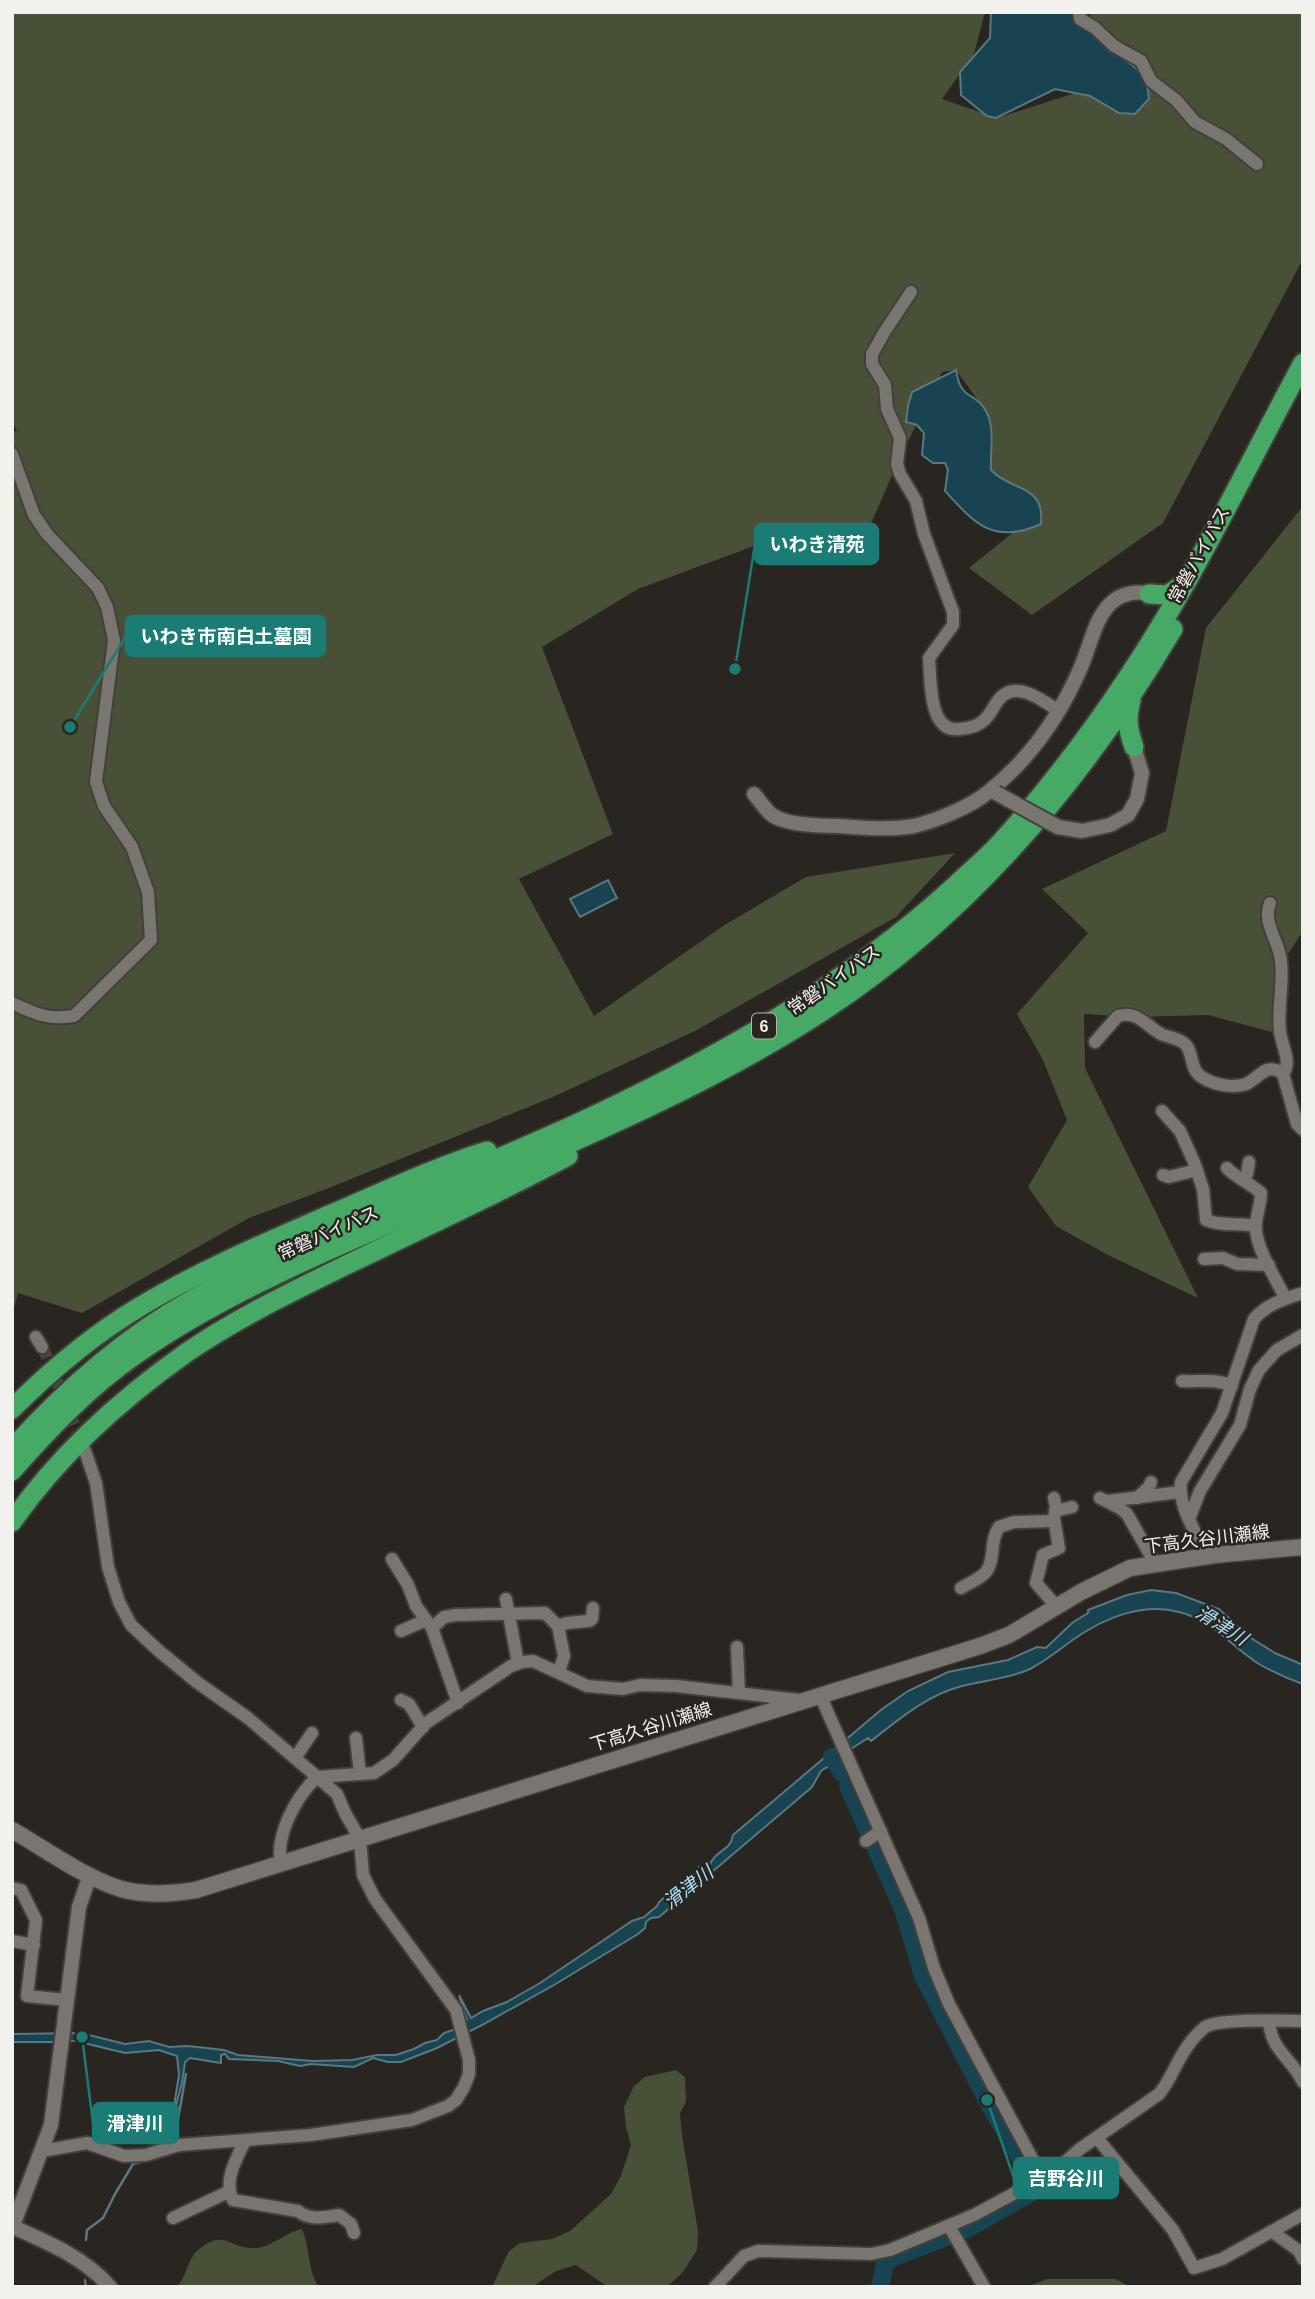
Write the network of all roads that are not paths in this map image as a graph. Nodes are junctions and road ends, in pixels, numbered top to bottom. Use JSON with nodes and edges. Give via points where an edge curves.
{"nodes":[{"id":1,"x":1079,"y":12,"type":"edge"},
{"id":2,"x":1257,"y":164,"type":"dead end"},
{"id":3,"x":911,"y":292,"type":"dead end"},
{"id":4,"x":1303,"y":363,"type":"edge"},
{"id":5,"x":1303,"y":389,"type":"edge"},
{"id":6,"x":12,"y":454,"type":"edge"},
{"id":7,"x":1187,"y":581,"type":"junction"},
{"id":8,"x":1149,"y":594,"type":"junction"},
{"id":9,"x":1156,"y":631,"type":"junction"},
{"id":10,"x":1132,"y":696,"type":"junction"},
{"id":11,"x":1059,"y":711,"type":"junction"},
{"id":12,"x":1100,"y":743,"type":"junction"},
{"id":13,"x":1134,"y":747,"type":"junction"},
{"id":14,"x":754,"y":794,"type":"dead end"},
{"id":15,"x":991,"y":794,"type":"junction"},
{"id":16,"x":1270,"y":902,"type":"dead end"},
{"id":17,"x":12,"y":1003,"type":"edge"},
{"id":18,"x":1095,"y":1042,"type":"dead end"},
{"id":19,"x":1283,"y":1074,"type":"junction"},
{"id":20,"x":669,"y":1097,"type":"junction"},
{"id":21,"x":1162,"y":1111,"type":"dead end"},
{"id":22,"x":574,"y":1125,"type":"junction"},
{"id":23,"x":1303,"y":1130,"type":"edge"},
{"id":24,"x":1249,"y":1162,"type":"dead end"},
{"id":25,"x":1227,"y":1168,"type":"dead end"},
{"id":26,"x":1197,"y":1170,"type":"junction"},
{"id":27,"x":1163,"y":1175,"type":"dead end"},
{"id":28,"x":1243,"y":1180,"type":"junction"},
{"id":29,"x":1255,"y":1226,"type":"junction"},
{"id":30,"x":1228,"y":1245,"type":"dead end"},
{"id":31,"x":1204,"y":1259,"type":"dead end"},
{"id":32,"x":1228,"y":1259,"type":"junction"},
{"id":33,"x":1269,"y":1265,"type":"junction"},
{"id":34,"x":1303,"y":1293,"type":"edge"},
{"id":35,"x":1285,"y":1298,"type":"junction"},
{"id":36,"x":1303,"y":1335,"type":"edge"},
{"id":37,"x":1182,"y":1381,"type":"dead end"},
{"id":38,"x":1232,"y":1386,"type":"junction"},
{"id":39,"x":12,"y":1409,"type":"edge"},
{"id":40,"x":12,"y":1449,"type":"edge"},
{"id":41,"x":85,"y":1451,"type":"tunnel mouth"},
{"id":42,"x":12,"y":1471,"type":"edge"},
{"id":43,"x":1152,"y":1482,"type":"dead end"},
{"id":44,"x":1180,"y":1492,"type":"junction"},
{"id":45,"x":1137,"y":1498,"type":"junction"},
{"id":46,"x":1072,"y":1507,"type":"dead end"},
{"id":47,"x":1054,"y":1510,"type":"junction"},
{"id":48,"x":1189,"y":1519,"type":"junction"},
{"id":49,"x":12,"y":1522,"type":"edge"},
{"id":50,"x":1303,"y":1547,"type":"edge"},
{"id":51,"x":1208,"y":1556,"type":"junction"},
{"id":52,"x":392,"y":1559,"type":"dead end"},
{"id":53,"x":1155,"y":1563,"type":"junction"},
{"id":54,"x":961,"y":1588,"type":"dead end"},
{"id":55,"x":507,"y":1606,"type":"junction"},
{"id":56,"x":1057,"y":1607,"type":"junction"},
{"id":57,"x":593,"y":1608,"type":"dead end"},
{"id":58,"x":429,"y":1624,"type":"junction"},
{"id":59,"x":558,"y":1626,"type":"junction"},
{"id":60,"x":401,"y":1632,"type":"dead end"},
{"id":61,"x":737,"y":1647,"type":"dead end"},
{"id":62,"x":518,"y":1663,"type":"junction"},
{"id":63,"x":559,"y":1672,"type":"junction"},
{"id":64,"x":739,"y":1693,"type":"junction"},
{"id":65,"x":820,"y":1695,"type":"junction"},
{"id":66,"x":401,"y":1700,"type":"dead end"},
{"id":67,"x":804,"y":1701,"type":"junction"},
{"id":68,"x":458,"y":1703,"type":"junction"},
{"id":69,"x":423,"y":1727,"type":"junction"},
{"id":70,"x":312,"y":1733,"type":"dead end"},
{"id":71,"x":356,"y":1738,"type":"dead end"},
{"id":72,"x":295,"y":1758,"type":"junction"},
{"id":73,"x":360,"y":1774,"type":"junction"},
{"id":74,"x":317,"y":1777,"type":"junction"},
{"id":75,"x":12,"y":1830,"type":"edge"},
{"id":76,"x":360,"y":1839,"type":"junction"},
{"id":77,"x":281,"y":1864,"type":"junction"},
{"id":78,"x":90,"y":1875,"type":"junction"},
{"id":79,"x":12,"y":1888,"type":"edge"},
{"id":80,"x":12,"y":1941,"type":"edge"},
{"id":81,"x":34,"y":1945,"type":"junction"},
{"id":82,"x":12,"y":1993,"type":"edge"},
{"id":83,"x":27,"y":1996,"type":"junction"},
{"id":84,"x":67,"y":2000,"type":"junction"},
{"id":85,"x":1269,"y":2021,"type":"junction"},
{"id":86,"x":1303,"y":2021,"type":"edge"},
{"id":87,"x":1303,"y":2082,"type":"edge"},
{"id":88,"x":1097,"y":2138,"type":"junction"},
{"id":89,"x":245,"y":2141,"type":"junction"},
{"id":90,"x":42,"y":2151,"type":"junction"},
{"id":91,"x":1037,"y":2180,"type":"junction"},
{"id":92,"x":228,"y":2192,"type":"junction"},
{"id":93,"x":16,"y":2203,"type":"edge"},
{"id":94,"x":1303,"y":2214,"type":"edge"},
{"id":95,"x":173,"y":2218,"type":"dead end"},
{"id":96,"x":13,"y":2228,"type":"edge"},
{"id":97,"x":952,"y":2231,"type":"junction"},
{"id":98,"x":1273,"y":2232,"type":"junction"},
{"id":99,"x":354,"y":2233,"type":"dead end"},
{"id":100,"x":1303,"y":2259,"type":"edge"},
{"id":101,"x":110,"y":2287,"type":"edge"},
{"id":102,"x":715,"y":2287,"type":"edge"},
{"id":103,"x":984,"y":2287,"type":"edge"}],
"edges":[{"from":1,"to":2,"type":"street","via":[[1080,19],[1114,46],[1141,61],[1152,81],[1195,122]]},
{"from":3,"to":11,"type":"street","via":[[872,354],[900,438],[900,474],[916,501],[953,612],[953,625],[929,658],[935,714],[942,725],[953,730],[975,727],[1009,692],[1022,692]]},
{"from":4,"to":7,"type":"highway","name":"常磐バイパス","number":"6"},
{"from":5,"to":10,"type":"highway","name":"常磐バイパス","number":"6","via":[[1196,590]]},
{"from":6,"to":17,"type":"street","via":[[34,515],[98,588],[107,607],[114,640],[96,782],[104,806],[132,847],[148,891],[151,940],[74,1016],[42,1017]]},
{"from":7,"to":8,"type":"highway","via":[[1174,592]]},
{"from":7,"to":9,"type":"highway","name":"常磐バイパス","number":"6"},
{"from":8,"to":9,"type":"highway","via":[[1157,602]]},
{"from":8,"to":11,"type":"street","via":[[1123,595],[1104,612]]},
{"from":9,"to":22,"type":"highway","name":"常磐バイパス","number":"6","via":[[1087,736],[999,845],[923,915],[781,1017]]},
{"from":10,"to":12,"type":"highway","name":"常磐バイパス","number":"6"},
{"from":10,"to":13,"type":"highway","via":[[1127,727]]},
{"from":11,"to":15,"type":"street"},
{"from":12,"to":13,"type":"highway","via":[[1113,739]]},
{"from":12,"to":20,"type":"highway","name":"常磐バイパス","number":"6","via":[[1003,859],[908,947],[788,1033]]},
{"from":13,"to":15,"type":"street","bridge":true,"via":[[1142,773],[1137,799],[1128,815],[1110,825],[1082,831],[1058,827]]},
{"from":14,"to":15,"type":"street","via":[[776,817],[810,825],[871,828],[914,825]]},
{"from":16,"to":19,"type":"street","via":[[1269,930],[1282,963],[1279,1023],[1287,1062]]},
{"from":18,"to":19,"type":"street","via":[[1118,1016],[1130,1015],[1182,1041],[1189,1048],[1195,1070],[1210,1080],[1241,1085],[1271,1068]]},
{"from":19,"to":23,"type":"street","via":[[1297,1124]]},
{"from":20,"to":42,"type":"highway","name":"常磐バイパス","number":"6","via":[[213,1307],[100,1383]]},
{"from":20,"to":49,"type":"highway","via":[[522,1181],[276,1300],[195,1347],[98,1425]]},
{"from":21,"to":26,"type":"street","via":[[1180,1131]]},
{"from":22,"to":39,"type":"highway","via":[[460,1160],[216,1265],[102,1332]]},
{"from":22,"to":40,"type":"highway","name":"常磐バイパス","number":"6","via":[[253,1267],[189,1300],[78,1381]]},
{"from":24,"to":28,"type":"street"},
{"from":25,"to":28,"type":"street"},
{"from":26,"to":27,"type":"street"},
{"from":26,"to":29,"type":"street","via":[[1206,1220]]},
{"from":28,"to":29,"type":"street","via":[[1261,1193]]},
{"from":29,"to":33,"type":"street"},
{"from":30,"to":32,"type":"street"},
{"from":31,"to":32,"type":"street"},
{"from":32,"to":33,"type":"street","via":[[1237,1265]]},
{"from":33,"to":35,"type":"street"},
{"from":34,"to":35,"type":"street"},
{"from":35,"to":38,"type":"street","via":[[1254,1319]]},
{"from":36,"to":48,"type":"street","via":[[1277,1350],[1259,1370],[1241,1425],[1200,1491]]},
{"from":37,"to":38,"type":"street","via":[[1221,1381]]},
{"from":38,"to":44,"type":"street"},
{"from":41,"to":72,"type":"street","via":[[96,1483],[108,1567],[131,1625]]},
{"from":43,"to":45,"type":"street"},
{"from":44,"to":45,"type":"street"},
{"from":44,"to":48,"type":"street"},
{"from":45,"to":53,"type":"street","via":[[1104,1499],[1126,1514]]},
{"from":46,"to":47,"type":"street"},
{"from":47,"to":54,"type":"street","via":[[999,1527],[988,1569]]},
{"from":47,"to":56,"type":"street","via":[[1059,1548],[1043,1555],[1035,1583]]},
{"from":48,"to":51,"type":"street"},
{"from":50,"to":51,"type":"main road","name":"下高久谷川瀬線"},
{"from":51,"to":53,"type":"main road","name":"下高久谷川瀬線"},
{"from":52,"to":58,"type":"street"},
{"from":53,"to":56,"type":"main road","name":"下高久谷川瀬線","via":[[1113,1575]]},
{"from":55,"to":58,"type":"street"},
{"from":55,"to":59,"type":"street","via":[[544,1607]]},
{"from":55,"to":62,"type":"street"},
{"from":56,"to":65,"type":"main road","name":"下高久谷川瀬線","via":[[980,1646]]},
{"from":57,"to":59,"type":"street","via":[[589,1621]]},
{"from":58,"to":60,"type":"street"},
{"from":58,"to":68,"type":"street"},
{"from":59,"to":63,"type":"street","via":[[564,1656]]},
{"from":61,"to":64,"type":"street"},
{"from":62,"to":63,"type":"street","via":[[533,1661]]},
{"from":62,"to":68,"type":"street"},
{"from":63,"to":64,"type":"street","via":[[587,1686],[676,1686]]},
{"from":64,"to":67,"type":"street"},
{"from":65,"to":67,"type":"main road","name":"下高久谷川瀬線"},
{"from":65,"to":91,"type":"street","via":[[852,1769],[873,1837],[919,1918],[949,2004]]},
{"from":66,"to":69,"type":"street","via":[[410,1704]]},
{"from":67,"to":76,"type":"main road","name":"下高久谷川瀬線"},
{"from":68,"to":69,"type":"street"},
{"from":69,"to":73,"type":"street","via":[[393,1760],[374,1773]]},
{"from":70,"to":72,"type":"street"},
{"from":71,"to":73,"type":"street"},
{"from":72,"to":74,"type":"street"},
{"from":73,"to":74,"type":"street"},
{"from":74,"to":76,"type":"street","via":[[337,1794]]},
{"from":74,"to":77,"type":"street","via":[[303,1791],[288,1822],[279,1853]]},
{"from":75,"to":78,"type":"main road","name":"下高久谷川瀬線"},
{"from":76,"to":77,"type":"main road","name":"下高久谷川瀬線"},
{"from":76,"to":89,"type":"street","via":[[363,1875],[375,1899],[457,2013],[469,2074],[456,2100],[420,2118]]},
{"from":77,"to":78,"type":"main road","name":"下高久谷川瀬線","via":[[174,1894],[122,1889]]},
{"from":78,"to":84,"type":"street","via":[[79,1908]]},
{"from":79,"to":81,"type":"street","via":[[21,1890],[36,1920]]},
{"from":80,"to":81,"type":"street"},
{"from":81,"to":83,"type":"street"},
{"from":82,"to":83,"type":"street"},
{"from":83,"to":84,"type":"street"},
{"from":84,"to":90,"type":"street","via":[[51,2124]]},
{"from":85,"to":86,"type":"street"},
{"from":85,"to":87,"type":"street","via":[[1271,2038]]},
{"from":85,"to":88,"type":"street","via":[[1206,2026],[1187,2046],[1159,2094]]},
{"from":88,"to":91,"type":"street"},
{"from":88,"to":98,"type":"street","via":[[1173,2230],[1194,2268]]},
{"from":89,"to":90,"type":"street","via":[[179,2146],[133,2156],[87,2143]]},
{"from":89,"to":92,"type":"street"},
{"from":90,"to":93,"type":"street"},
{"from":91,"to":97,"type":"street"},
{"from":92,"to":95,"type":"street"},
{"from":92,"to":99,"type":"street","via":[[233,2200],[298,2211],[312,2218],[339,2215]]},
{"from":93,"to":96,"type":"street"},
{"from":94,"to":98,"type":"street"},
{"from":96,"to":101,"type":"street","via":[[87,2266]]},
{"from":97,"to":102,"type":"street","via":[[880,2253],[758,2251],[744,2256]]},
{"from":97,"to":103,"type":"street"},
{"from":98,"to":100,"type":"street"}]}
